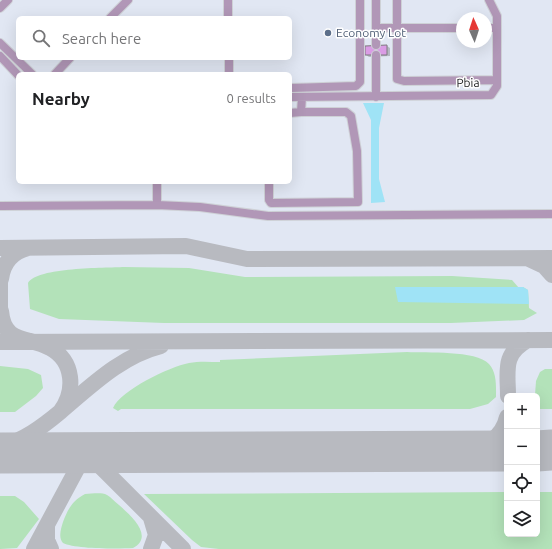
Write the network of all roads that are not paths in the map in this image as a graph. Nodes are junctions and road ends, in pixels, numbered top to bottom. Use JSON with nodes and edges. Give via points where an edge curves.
{"nodes":[{"id":1,"x":8,"y":0,"type":"edge"},
{"id":2,"x":128,"y":0,"type":"edge"},
{"id":3,"x":228,"y":0,"type":"edge"},
{"id":4,"x":360,"y":0,"type":"edge"},
{"id":5,"x":376,"y":0,"type":"edge"},
{"id":6,"x":397,"y":0,"type":"edge"},
{"id":7,"x":489,"y":0,"type":"edge"},
{"id":8,"x":0,"y":8,"type":"edge"},
{"id":9,"x":112,"y":16,"type":"edge"},
{"id":10,"x":228,"y":16,"type":"edge"},
{"id":11,"x":376,"y":28,"type":"junction"},
{"id":12,"x":397,"y":28,"type":"junction"},
{"id":13,"x":456,"y":28,"type":"edge"},
{"id":14,"x":492,"y":28,"type":"edge"},
{"id":15,"x":497,"y":28,"type":"junction"},
{"id":16,"x":0,"y":43,"type":"edge"},
{"id":17,"x":376,"y":45,"type":"dead end"},
{"id":18,"x":376,"y":55,"type":"dead end"},
{"id":19,"x":0,"y":56,"type":"edge"},
{"id":20,"x":16,"y":58,"type":"edge"},
{"id":21,"x":18,"y":60,"type":"edge"},
{"id":22,"x":68,"y":60,"type":"edge"},
{"id":23,"x":229,"y":60,"type":"edge"},
{"id":24,"x":30,"y":72,"type":"edge"},
{"id":25,"x":57,"y":72,"type":"edge"},
{"id":26,"x":229,"y":72,"type":"edge"},
{"id":27,"x":16,"y":73,"type":"edge"},
{"id":28,"x":497,"y":80,"type":"junction"},
{"id":29,"x":292,"y":88,"type":"edge"},
{"id":30,"x":376,"y":96,"type":"junction"},
{"id":31,"x":292,"y":97,"type":"edge"},
{"id":32,"x":302,"y":97,"type":"junction"},
{"id":33,"x":292,"y":112,"type":"edge"},
{"id":34,"x":301,"y":112,"type":"junction"},
{"id":35,"x":157,"y":184,"type":"edge"},
{"id":36,"x":269,"y":184,"type":"edge"},
{"id":37,"x":157,"y":205,"type":"junction"},
{"id":38,"x":0,"y":206,"type":"edge"},
{"id":39,"x":552,"y":214,"type":"edge"}],
"edges":[{"from":1,"to":8,"type":"lane"},
{"from":2,"to":9,"type":"lane"},
{"from":3,"to":10,"type":"lane"},
{"from":4,"to":29,"type":"lane","via":[[360,82],[356,86],[342,88]]},
{"from":5,"to":11,"type":"lane"},
{"from":6,"to":12,"type":"lane"},
{"from":7,"to":15,"type":"lane","name":"Pbia","via":[[498,16]]},
{"from":11,"to":12,"type":"lane"},
{"from":11,"to":17,"type":"lane"},
{"from":12,"to":13,"type":"lane"},
{"from":12,"to":28,"type":"lane","via":[[396,76],[400,81]]},
{"from":14,"to":15,"type":"lane"},
{"from":15,"to":28,"type":"lane","name":"Pbia"},
{"from":16,"to":20,"type":"lane"},
{"from":18,"to":30,"type":"lane"},
{"from":19,"to":27,"type":"lane"},
{"from":21,"to":24,"type":"lane"},
{"from":22,"to":25,"type":"lane"},
{"from":23,"to":26,"type":"lane"},
{"from":28,"to":30,"type":"lane","name":"Pbia","via":[[497,86],[491,95]]},
{"from":30,"to":32,"type":"lane","name":"Pbia"},
{"from":31,"to":32,"type":"lane","name":"Pbia"},
{"from":32,"to":34,"type":"lane"},
{"from":33,"to":34,"type":"lane"},
{"from":34,"to":36,"type":"lane","via":[[346,112],[352,116],[357,151],[358,202],[271,203]]},
{"from":35,"to":37,"type":"lane"},
{"from":37,"to":38,"type":"lane"},
{"from":37,"to":39,"type":"lane","via":[[200,207],[268,216]]}]}
